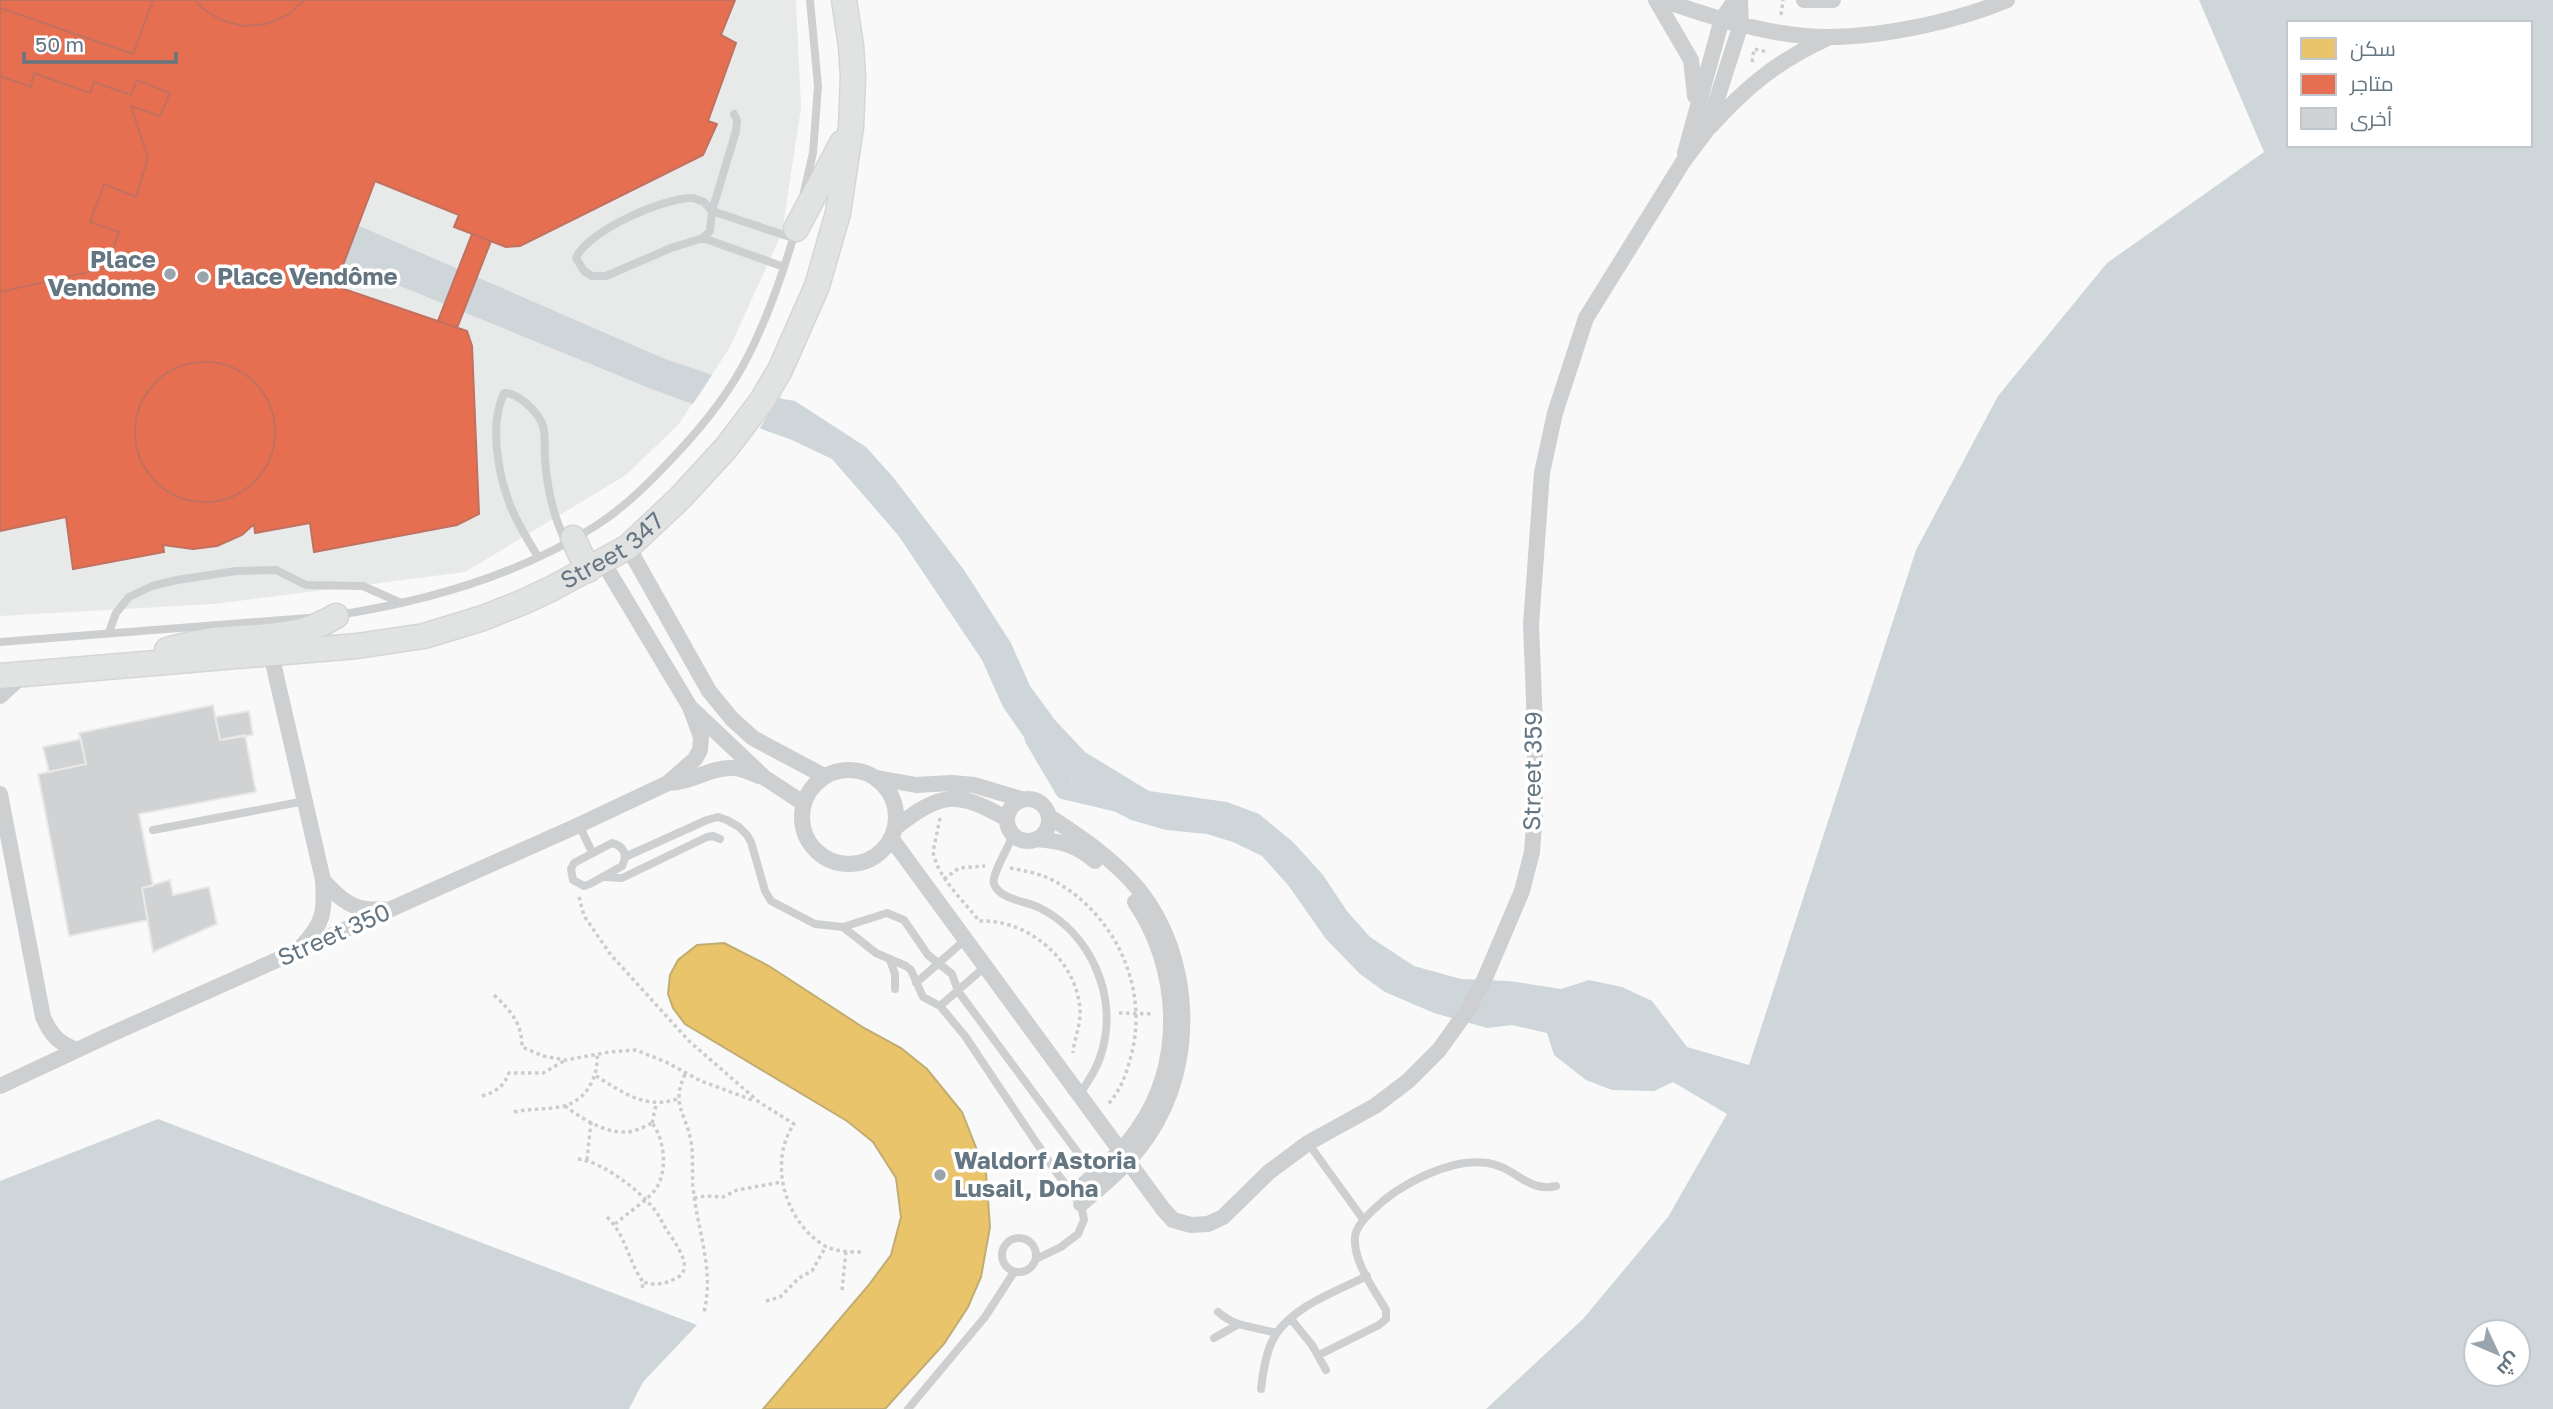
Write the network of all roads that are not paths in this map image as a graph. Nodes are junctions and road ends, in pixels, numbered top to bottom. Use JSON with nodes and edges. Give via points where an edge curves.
{"nodes":[{"id":1,"x":810,"y":0,"type":"edge"},
{"id":2,"x":844,"y":0,"type":"edge"},
{"id":3,"x":1656,"y":0,"type":"edge"},
{"id":4,"x":1663,"y":0,"type":"edge"},
{"id":5,"x":1738,"y":0,"type":"edge"},
{"id":6,"x":1804,"y":0,"type":"edge"},
{"id":7,"x":1833,"y":0,"type":"edge"},
{"id":8,"x":2007,"y":0,"type":"edge"},
{"id":9,"x":1722,"y":19,"type":"junction"},
{"id":10,"x":1741,"y":24,"type":"junction"},
{"id":11,"x":1828,"y":38,"type":"junction"},
{"id":12,"x":1695,"y":113,"type":"junction"},
{"id":13,"x":734,"y":114,"type":"dead end"},
{"id":14,"x":851,"y":127,"type":"junction"},
{"id":15,"x":1707,"y":130,"type":"junction"},
{"id":16,"x":1683,"y":162,"type":"junction"},
{"id":17,"x":712,"y":211,"type":"junction"},
{"id":18,"x":795,"y":234,"type":"junction"},
{"id":19,"x":703,"y":239,"type":"junction"},
{"id":20,"x":784,"y":267,"type":"junction"},
{"id":21,"x":569,"y":540,"type":"junction"},
{"id":22,"x":628,"y":547,"type":"junction"},
{"id":23,"x":538,"y":557,"type":"junction"},
{"id":24,"x":595,"y":566,"type":"junction"},
{"id":25,"x":401,"y":603,"type":"junction"},
{"id":26,"x":336,"y":616,"type":"junction"},
{"id":27,"x":110,"y":632,"type":"junction"},
{"id":28,"x":0,"y":642,"type":"edge"},
{"id":29,"x":271,"y":654,"type":"junction"},
{"id":30,"x":117,"y":667,"type":"junction"},
{"id":31,"x":12,"y":675,"type":"edge"},
{"id":32,"x":0,"y":696,"type":"edge"},
{"id":33,"x":690,"y":707,"type":"junction"},
{"id":34,"x":824,"y":776,"type":"junction"},
{"id":35,"x":765,"y":778,"type":"junction"},
{"id":36,"x":877,"y":778,"type":"junction"},
{"id":37,"x":668,"y":783,"type":"junction"},
{"id":38,"x":0,"y":794,"type":"edge"},
{"id":39,"x":1021,"y":799,"type":"junction"},
{"id":40,"x":305,"y":801,"type":"junction"},
{"id":41,"x":803,"y":803,"type":"junction"},
{"id":42,"x":1049,"y":817,"type":"junction"},
{"id":43,"x":579,"y":825,"type":"junction"},
{"id":44,"x":1010,"y":827,"type":"junction"},
{"id":45,"x":153,"y":830,"type":"dead end"},
{"id":46,"x":893,"y":833,"type":"junction"},
{"id":47,"x":720,"y":839,"type":"dead end"},
{"id":48,"x":1037,"y":839,"type":"junction"},
{"id":49,"x":592,"y":852,"type":"junction"},
{"id":50,"x":625,"y":857,"type":"junction"},
{"id":51,"x":604,"y":877,"type":"junction"},
{"id":52,"x":323,"y":880,"type":"junction"},
{"id":53,"x":396,"y":908,"type":"junction"},
{"id":54,"x":843,"y":927,"type":"junction"},
{"id":55,"x":966,"y":939,"type":"junction"},
{"id":56,"x":296,"y":952,"type":"junction"},
{"id":57,"x":890,"y":960,"type":"junction"},
{"id":58,"x":939,"y":964,"type":"junction"},
{"id":59,"x":986,"y":966,"type":"junction"},
{"id":60,"x":916,"y":983,"type":"junction"},
{"id":61,"x":895,"y":989,"type":"dead end"},
{"id":62,"x":958,"y":991,"type":"junction"},
{"id":63,"x":940,"y":1006,"type":"junction"},
{"id":64,"x":77,"y":1050,"type":"junction"},
{"id":65,"x":0,"y":1086,"type":"edge"},
{"id":66,"x":1080,"y":1094,"type":"junction"},
{"id":67,"x":1308,"y":1143,"type":"junction"},
{"id":68,"x":1081,"y":1157,"type":"dead end"},
{"id":69,"x":1556,"y":1186,"type":"dead end"},
{"id":70,"x":1077,"y":1199,"type":"junction"},
{"id":71,"x":1363,"y":1219,"type":"junction"},
{"id":72,"x":1036,"y":1259,"type":"junction"},
{"id":73,"x":1014,"y":1272,"type":"junction"},
{"id":74,"x":1367,"y":1276,"type":"junction"},
{"id":75,"x":1218,"y":1312,"type":"dead end"},
{"id":76,"x":1291,"y":1319,"type":"junction"},
{"id":77,"x":1237,"y":1325,"type":"junction"},
{"id":78,"x":1276,"y":1334,"type":"junction"},
{"id":79,"x":1214,"y":1338,"type":"dead end"},
{"id":80,"x":1318,"y":1355,"type":"junction"},
{"id":81,"x":1326,"y":1370,"type":"dead end"},
{"id":82,"x":1261,"y":1389,"type":"dead end"},
{"id":83,"x":908,"y":1409,"type":"edge"}],
"edges":[{"from":1,"to":18,"type":"lane","name":"Street 347","via":[[818,86],[813,153]]},
{"from":2,"to":14,"type":"main road","name":"Street 347","via":[[853,77]]},
{"from":3,"to":12,"type":"street","name":"Street 359","via":[[1691,61]]},
{"from":4,"to":9,"type":"street","name":"Street 359"},
{"from":5,"to":9,"type":"street","name":"Street 359"},
{"from":5,"to":10,"type":"street","name":"Street 359"},
{"from":6,"to":7,"type":"street"},
{"from":8,"to":11,"type":"street","name":"Street 359","via":[[1909,28]]},
{"from":9,"to":10,"type":"street","name":"Street 359"},
{"from":9,"to":12,"type":"street","name":"Street 359"},
{"from":10,"to":11,"type":"street","name":"Street 359"},
{"from":10,"to":15,"type":"street","name":"Street 359"},
{"from":11,"to":15,"type":"street","name":"Street 359","via":[[1777,64]]},
{"from":12,"to":16,"type":"street","name":"Street 359"},
{"from":13,"to":17,"type":"lane","via":[[736,131]]},
{"from":14,"to":18,"type":"main road"},
{"from":14,"to":22,"type":"main road","name":"Street 347","via":[[838,213],[817,286],[780,370],[726,448]]},
{"from":15,"to":16,"type":"street","name":"Street 359"},
{"from":16,"to":67,"type":"street","name":"Street 359","via":[[1586,318],[1555,413],[1542,473],[1531,625],[1535,812],[1532,852],[1522,891],[1467,1011],[1439,1050],[1375,1106]]},
{"from":17,"to":18,"type":"lane"},
{"from":17,"to":19,"type":"lane","via":[[710,231]]},
{"from":17,"to":19,"type":"lane","via":[[704,202],[687,197],[642,209],[589,242],[576,258],[592,276],[606,276]]},
{"from":18,"to":20,"type":"lane","name":"Street 347"},
{"from":19,"to":20,"type":"lane"},
{"from":20,"to":21,"type":"lane","name":"Street 347","via":[[748,356],[718,404],[652,481],[598,525]]},
{"from":21,"to":23,"type":"lane","name":"Street 347"},
{"from":21,"to":23,"type":"lane","via":[[559,529],[550,494],[543,425],[517,397],[504,393],[496,423],[504,485],[519,525]]},
{"from":21,"to":24,"type":"main road"},
{"from":22,"to":24,"type":"main road","name":"Street 347"},
{"from":22,"to":34,"type":"street","via":[[709,691],[732,719],[753,737]]},
{"from":23,"to":25,"type":"lane","name":"Street 347","via":[[472,584]]},
{"from":24,"to":29,"type":"main road","name":"Street 347","via":[[483,618],[424,636]]},
{"from":24,"to":33,"type":"street"},
{"from":25,"to":26,"type":"lane","name":"Street 347"},
{"from":25,"to":27,"type":"lane","via":[[363,586],[306,585],[276,570],[236,571],[152,586],[129,597],[116,613]]},
{"from":26,"to":27,"type":"lane","name":"Street 347"},
{"from":26,"to":30,"type":"main road","via":[[303,632],[187,645]]},
{"from":27,"to":28,"type":"lane","name":"Street 347"},
{"from":29,"to":30,"type":"main road","name":"Street 347"},
{"from":29,"to":40,"type":"street"},
{"from":30,"to":31,"type":"main road","name":"Street 347"},
{"from":31,"to":32,"type":"street"},
{"from":33,"to":35,"type":"street"},
{"from":33,"to":37,"type":"street","via":[[701,737],[700,750]]},
{"from":34,"to":36,"type":"street","via":[[845,769]]},
{"from":34,"to":41,"type":"street"},
{"from":35,"to":37,"type":"street","via":[[723,768]]},
{"from":35,"to":41,"type":"street"},
{"from":36,"to":39,"type":"street","via":[[916,785],[974,785]]},
{"from":36,"to":46,"type":"street","via":[[891,795],[896,817]]},
{"from":37,"to":43,"type":"street","name":"Street 350"},
{"from":38,"to":64,"type":"street","via":[[43,1017],[57,1041]]},
{"from":39,"to":42,"type":"street","via":[[1040,802]]},
{"from":39,"to":44,"type":"street","via":[[1009,810]]},
{"from":40,"to":45,"type":"lane"},
{"from":40,"to":52,"type":"street"},
{"from":41,"to":46,"type":"street","via":[[802,823],[808,842],[831,861],[861,863],[879,854]]},
{"from":42,"to":48,"type":"street","via":[[1046,831]]},
{"from":42,"to":70,"type":"street","bridge":true,"via":[[1115,865],[1151,907],[1177,964],[1182,1002],[1176,1072],[1149,1135],[1132,1157]]},
{"from":43,"to":49,"type":"lane"},
{"from":43,"to":53,"type":"street","name":"Street 350"},
{"from":44,"to":46,"type":"street","via":[[974,801],[957,797],[922,808]]},
{"from":44,"to":48,"type":"street","via":[[1028,841]]},
{"from":44,"to":66,"type":"lane","via":[[1010,847],[993,877],[995,886],[1000,893],[1055,917],[1079,940],[1102,984],[1107,1013],[1102,1050]]},
{"from":46,"to":55,"type":"street"},
{"from":47,"to":51,"type":"lane","via":[[707,837],[622,878]]},
{"from":48,"to":70,"type":"street","bridge":true,"via":[[1058,841],[1087,853],[1129,895],[1153,932],[1171,1001],[1167,1064],[1157,1097],[1139,1128]]},
{"from":49,"to":50,"type":"lane","via":[[612,843],[623,849]]},
{"from":49,"to":51,"type":"lane","via":[[571,869],[573,880],[590,884]]},
{"from":50,"to":51,"type":"lane","via":[[622,866]]},
{"from":50,"to":54,"type":"lane","via":[[718,817],[739,827],[751,842],[771,901],[816,924]]},
{"from":52,"to":53,"type":"street","via":[[352,907],[370,911]]},
{"from":52,"to":56,"type":"street","via":[[321,921]]},
{"from":53,"to":56,"type":"street","name":"Street 350"},
{"from":54,"to":57,"type":"lane"},
{"from":54,"to":58,"type":"lane","via":[[878,914],[895,914]]},
{"from":55,"to":58,"type":"lane"},
{"from":55,"to":59,"type":"street"},
{"from":56,"to":64,"type":"street","name":"Street 350"},
{"from":57,"to":60,"type":"lane","via":[[911,970]]},
{"from":57,"to":61,"type":"lane"},
{"from":58,"to":60,"type":"lane"},
{"from":58,"to":62,"type":"lane","via":[[952,974]]},
{"from":59,"to":62,"type":"lane"},
{"from":59,"to":66,"type":"street"},
{"from":60,"to":63,"type":"lane","via":[[923,997]]},
{"from":62,"to":63,"type":"lane"},
{"from":62,"to":68,"type":"lane"},
{"from":63,"to":70,"type":"lane"},
{"from":64,"to":65,"type":"street","name":"Street 350"},
{"from":66,"to":67,"type":"street","name":"Street 359","via":[[1163,1209],[1173,1220],[1191,1225],[1208,1224],[1238,1205],[1269,1172]]},
{"from":67,"to":71,"type":"lane"},
{"from":69,"to":71,"type":"lane","via":[[1533,1186],[1507,1169],[1487,1163],[1456,1166],[1418,1177],[1388,1194]]},
{"from":70,"to":72,"type":"lane","via":[[1084,1220],[1077,1234]]},
{"from":71,"to":74,"type":"lane","via":[[1355,1234],[1355,1252]]},
{"from":72,"to":73,"type":"lane","via":[[1028,1270]]},
{"from":72,"to":73,"type":"lane","via":[[1030,1241],[1024,1237],[1010,1240],[1002,1257]]},
{"from":73,"to":83,"type":"lane","via":[[985,1317]]},
{"from":74,"to":76,"type":"lane"},
{"from":74,"to":80,"type":"lane","via":[[1387,1319]]},
{"from":75,"to":77,"type":"lane"},
{"from":76,"to":78,"type":"lane"},
{"from":76,"to":80,"type":"lane"},
{"from":77,"to":78,"type":"lane"},
{"from":77,"to":79,"type":"lane"},
{"from":78,"to":82,"type":"lane"},
{"from":80,"to":81,"type":"lane"}]}
